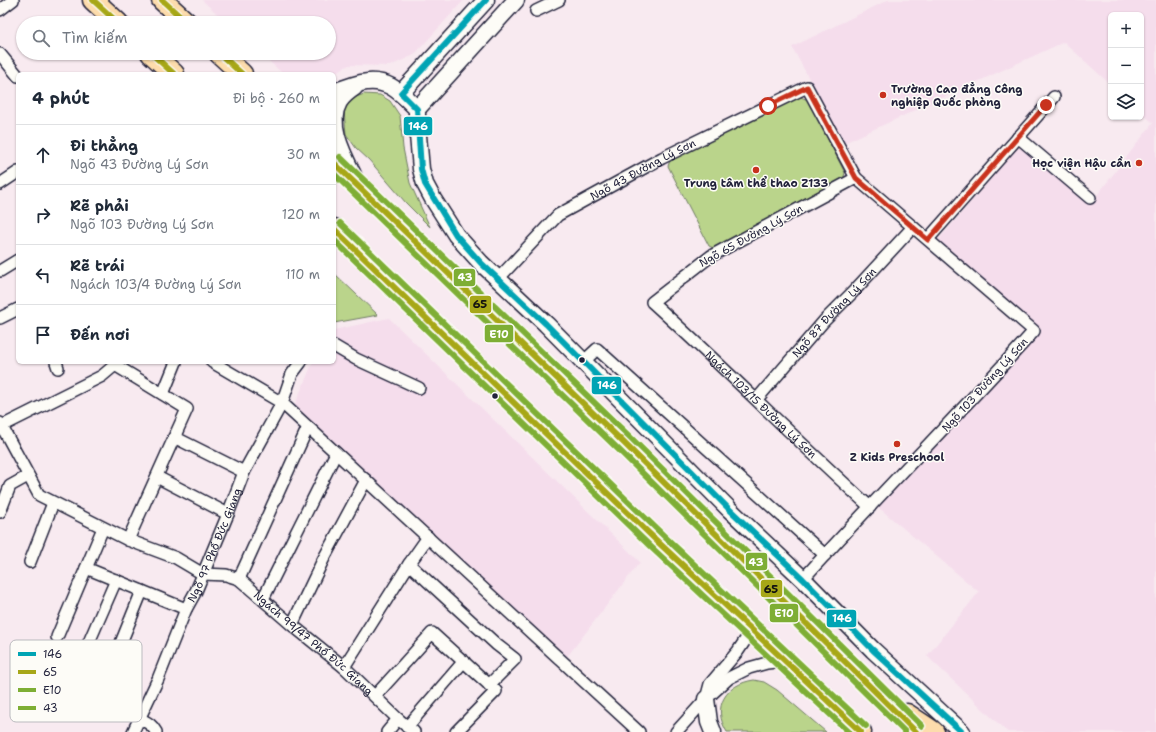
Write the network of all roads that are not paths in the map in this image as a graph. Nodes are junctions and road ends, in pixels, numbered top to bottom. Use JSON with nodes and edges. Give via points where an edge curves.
{"nodes":[{"id":1,"x":13,"y":0,"type":"edge"},
{"id":2,"x":93,"y":0,"type":"edge"},
{"id":3,"x":162,"y":0,"type":"edge"},
{"id":4,"x":486,"y":0,"type":"edge"},
{"id":5,"x":516,"y":0,"type":"edge"},
{"id":6,"x":559,"y":0,"type":"edge"},
{"id":7,"x":0,"y":10,"type":"edge"},
{"id":8,"x":536,"y":11,"type":"dead end"},
{"id":9,"x":110,"y":16,"type":"edge"},
{"id":10,"x":179,"y":16,"type":"edge"},
{"id":11,"x":0,"y":54,"type":"edge"},
{"id":12,"x":159,"y":60,"type":"edge"},
{"id":13,"x":227,"y":60,"type":"edge"},
{"id":14,"x":172,"y":72,"type":"edge"},
{"id":15,"x":240,"y":72,"type":"edge"},
{"id":16,"x":16,"y":74,"type":"edge"},
{"id":17,"x":361,"y":83,"type":"junction"},
{"id":18,"x":807,"y":87,"type":"joint"},
{"id":19,"x":336,"y":91,"type":"edge"},
{"id":20,"x":401,"y":93,"type":"junction"},
{"id":21,"x":1054,"y":97,"type":"dead end"},
{"id":22,"x":336,"y":108,"type":"edge"},
{"id":23,"x":417,"y":109,"type":"junction"},
{"id":24,"x":336,"y":134,"type":"edge"},
{"id":25,"x":1018,"y":137,"type":"junction"},
{"id":26,"x":336,"y":165,"type":"edge"},
{"id":27,"x":16,"y":173,"type":"edge"},
{"id":28,"x":856,"y":178,"type":"junction"},
{"id":29,"x":0,"y":184,"type":"edge"},
{"id":30,"x":359,"y":186,"type":"junction"},
{"id":31,"x":1090,"y":198,"type":"dead end"},
{"id":32,"x":913,"y":227,"type":"junction"},
{"id":33,"x":336,"y":231,"type":"edge"},
{"id":34,"x":928,"y":240,"type":"junction"},
{"id":35,"x":16,"y":261,"type":"edge"},
{"id":36,"x":0,"y":271,"type":"edge"},
{"id":37,"x":498,"y":279,"type":"junction"},
{"id":38,"x":652,"y":302,"type":"joint"},
{"id":39,"x":16,"y":309,"type":"edge"},
{"id":40,"x":0,"y":318,"type":"edge"},
{"id":41,"x":336,"y":347,"type":"edge"},
{"id":42,"x":583,"y":362,"type":"junction"},
{"id":43,"x":175,"y":364,"type":"edge"},
{"id":44,"x":215,"y":364,"type":"edge"},
{"id":45,"x":299,"y":364,"type":"edge"},
{"id":46,"x":419,"y":388,"type":"dead end"},
{"id":47,"x":163,"y":394,"type":"junction"},
{"id":48,"x":757,"y":399,"type":"junction"},
{"id":49,"x":282,"y":403,"type":"junction"},
{"id":50,"x":1,"y":425,"type":"edge"},
{"id":51,"x":308,"y":426,"type":"junction"},
{"id":52,"x":174,"y":437,"type":"junction"},
{"id":53,"x":336,"y":453,"type":"junction"},
{"id":54,"x":244,"y":472,"type":"junction"},
{"id":55,"x":28,"y":476,"type":"junction"},
{"id":56,"x":156,"y":477,"type":"junction"},
{"id":57,"x":366,"y":480,"type":"junction"},
{"id":58,"x":53,"y":503,"type":"junction"},
{"id":59,"x":870,"y":507,"type":"junction"},
{"id":60,"x":0,"y":512,"type":"edge"},
{"id":61,"x":228,"y":514,"type":"junction"},
{"id":62,"x":103,"y":528,"type":"junction"},
{"id":63,"x":428,"y":537,"type":"junction"},
{"id":64,"x":128,"y":540,"type":"junction"},
{"id":65,"x":825,"y":555,"type":"junction"},
{"id":66,"x":30,"y":562,"type":"dead end"},
{"id":67,"x":409,"y":564,"type":"junction"},
{"id":68,"x":86,"y":568,"type":"junction"},
{"id":69,"x":203,"y":574,"type":"junction"},
{"id":70,"x":239,"y":579,"type":"junction"},
{"id":71,"x":803,"y":579,"type":"junction"},
{"id":72,"x":116,"y":580,"type":"junction"},
{"id":73,"x":142,"y":591,"type":"junction"},
{"id":74,"x":263,"y":599,"type":"junction"},
{"id":75,"x":186,"y":609,"type":"junction"},
{"id":76,"x":292,"y":625,"type":"junction"},
{"id":77,"x":752,"y":630,"type":"junction"},
{"id":78,"x":57,"y":637,"type":"dead end"},
{"id":79,"x":90,"y":640,"type":"edge"},
{"id":80,"x":122,"y":640,"type":"edge"},
{"id":81,"x":464,"y":661,"type":"junction"},
{"id":82,"x":784,"y":661,"type":"junction"},
{"id":83,"x":344,"y":667,"type":"junction"},
{"id":84,"x":493,"y":688,"type":"junction"},
{"id":85,"x":375,"y":696,"type":"junction"},
{"id":86,"x":881,"y":697,"type":"junction"},
{"id":87,"x":706,"y":699,"type":"junction"},
{"id":88,"x":142,"y":712,"type":"edge"},
{"id":89,"x":142,"y":719,"type":"edge"},
{"id":90,"x":398,"y":719,"type":"junction"},
{"id":91,"x":137,"y":722,"type":"edge"},
{"id":92,"x":410,"y":729,"type":"edge"},
{"id":93,"x":858,"y":731,"type":"edge"},
{"id":94,"x":133,"y":732,"type":"edge"},
{"id":95,"x":156,"y":732,"type":"edge"},
{"id":96,"x":387,"y":732,"type":"edge"},
{"id":97,"x":456,"y":732,"type":"edge"},
{"id":98,"x":639,"y":732,"type":"edge"},
{"id":99,"x":676,"y":732,"type":"edge"},
{"id":100,"x":713,"y":732,"type":"edge"},
{"id":101,"x":916,"y":732,"type":"edge"},
{"id":102,"x":934,"y":732,"type":"edge"},
{"id":103,"x":962,"y":732,"type":"edge"}],
"edges":[{"from":1,"to":7,"type":"street"},
{"from":2,"to":9,"type":"highway"},
{"from":3,"to":10,"type":"highway"},
{"from":4,"to":20,"type":"street"},
{"from":5,"to":23,"type":"street"},
{"from":6,"to":8,"type":"street"},
{"from":11,"to":16,"type":"street"},
{"from":12,"to":14,"type":"highway"},
{"from":13,"to":15,"type":"highway"},
{"from":17,"to":19,"type":"street"},
{"from":17,"to":20,"type":"street","via":[[382,83],[392,86]]},
{"from":17,"to":22,"type":"street","via":[[345,95]]},
{"from":18,"to":28,"type":"street","name":"Ngõ 103 Đường Lý Sơn"},
{"from":18,"to":37,"type":"street","name":"Ngõ 43 Đường Lý Sơn","via":[[662,158],[558,215]]},
{"from":20,"to":23,"type":"street"},
{"from":21,"to":25,"type":"street"},
{"from":23,"to":37,"type":"street","via":[[420,169],[428,189],[456,235]]},
{"from":24,"to":30,"type":"street"},
{"from":25,"to":31,"type":"street"},
{"from":25,"to":34,"type":"street"},
{"from":26,"to":30,"type":"highway"},
{"from":27,"to":29,"type":"street"},
{"from":28,"to":32,"type":"street","name":"Ngõ 103 Đường Lý Sơn"},
{"from":28,"to":38,"type":"street","name":"Ngõ 65 Đường Lý Sơn","via":[[711,256]]},
{"from":30,"to":86,"type":"highway"},
{"from":32,"to":34,"type":"street","name":"Ngõ 103 Đường Lý Sơn"},
{"from":32,"to":48,"type":"street","name":"Ngõ 87 Đường Lý Sơn","via":[[824,321]]},
{"from":33,"to":77,"type":"highway"},
{"from":34,"to":59,"type":"street","name":"Ngõ 103 Đường Lý Sơn","via":[[1034,331]]},
{"from":35,"to":36,"type":"street"},
{"from":37,"to":42,"type":"street"},
{"from":38,"to":48,"type":"street","name":"Ngách 103/15 Đường Lý Sơn"},
{"from":39,"to":40,"type":"street"},
{"from":41,"to":46,"type":"street","via":[[356,360]]},
{"from":42,"to":65,"type":"street","via":[[597,350]]},
{"from":42,"to":71,"type":"street","via":[[729,509]]},
{"from":43,"to":47,"type":"street"},
{"from":44,"to":49,"type":"street"},
{"from":45,"to":49,"type":"street","name":"Ngõ 97 Phố Đức Giang","via":[[292,374]]},
{"from":47,"to":50,"type":"street","via":[[115,364],[102,376]]},
{"from":47,"to":52,"type":"street","via":[[186,409]]},
{"from":48,"to":59,"type":"street","name":"Ngách 103/15 Đường Lý Sơn"},
{"from":49,"to":51,"type":"street"},
{"from":49,"to":54,"type":"street","name":"Ngõ 97 Phố Đức Giang"},
{"from":50,"to":55,"type":"street"},
{"from":51,"to":53,"type":"street"},
{"from":51,"to":70,"type":"street"},
{"from":52,"to":54,"type":"street"},
{"from":52,"to":56,"type":"street"},
{"from":53,"to":57,"type":"street"},
{"from":53,"to":74,"type":"street"},
{"from":54,"to":61,"type":"street","name":"Ngõ 97 Phố Đức Giang"},
{"from":55,"to":58,"type":"street","via":[[39,496]]},
{"from":55,"to":60,"type":"street","via":[[10,486]]},
{"from":56,"to":61,"type":"street"},
{"from":56,"to":64,"type":"street"},
{"from":57,"to":63,"type":"street"},
{"from":57,"to":76,"type":"street"},
{"from":58,"to":62,"type":"street"},
{"from":58,"to":66,"type":"street"},
{"from":59,"to":65,"type":"street","name":"Ngõ 103 Đường Lý Sơn"},
{"from":61,"to":69,"type":"street","name":"Ngõ 97 Phố Đức Giang"},
{"from":62,"to":64,"type":"street"},
{"from":62,"to":68,"type":"street"},
{"from":63,"to":67,"type":"street"},
{"from":63,"to":98,"type":"street"},
{"from":64,"to":69,"type":"street","via":[[176,558]]},
{"from":65,"to":71,"type":"street","name":"Ngõ 103 Đường Lý Sơn"},
{"from":67,"to":83,"type":"street"},
{"from":67,"to":84,"type":"street","via":[[515,659]]},
{"from":68,"to":72,"type":"street"},
{"from":68,"to":78,"type":"street"},
{"from":69,"to":70,"type":"street","name":"Ngách 99/47 Phố Đức Giang","via":[[226,575]]},
{"from":69,"to":75,"type":"street","name":"Ngõ 97 Phố Đức Giang"},
{"from":70,"to":74,"type":"street","name":"Ngách 99/47 Phố Đức Giang"},
{"from":71,"to":103,"type":"street","via":[[873,650]]},
{"from":72,"to":73,"type":"street"},
{"from":72,"to":79,"type":"street"},
{"from":73,"to":75,"type":"street"},
{"from":73,"to":80,"type":"street"},
{"from":74,"to":76,"type":"street","name":"Ngách 99/47 Phố Đức Giang"},
{"from":75,"to":88,"type":"street","name":"Ngõ 97 Phố Đức Giang"},
{"from":76,"to":83,"type":"street","name":"Ngách 99/47 Phố Đức Giang"},
{"from":77,"to":82,"type":"highway"},
{"from":77,"to":87,"type":"street","via":[[738,652],[710,684]]},
{"from":81,"to":84,"type":"street"},
{"from":81,"to":85,"type":"street","via":[[432,633]]},
{"from":81,"to":92,"type":"street"},
{"from":82,"to":87,"type":"street","via":[[737,673]]},
{"from":82,"to":93,"type":"highway"},
{"from":83,"to":85,"type":"street","name":"Ngách 99/47 Phố Đức Giang"},
{"from":84,"to":97,"type":"street"},
{"from":85,"to":90,"type":"street","name":"Ngách 99/47 Phố Đức Giang"},
{"from":86,"to":101,"type":"highway"},
{"from":86,"to":102,"type":"highway"},
{"from":87,"to":99,"type":"street"},
{"from":87,"to":100,"type":"street"},
{"from":89,"to":95,"type":"street","via":[[154,727]]},
{"from":90,"to":92,"type":"street","name":"Ngách 99/47 Phố Đức Giang"},
{"from":90,"to":96,"type":"street"},
{"from":91,"to":94,"type":"street","name":"Ngõ 97 Phố Đức Giang"}]}
